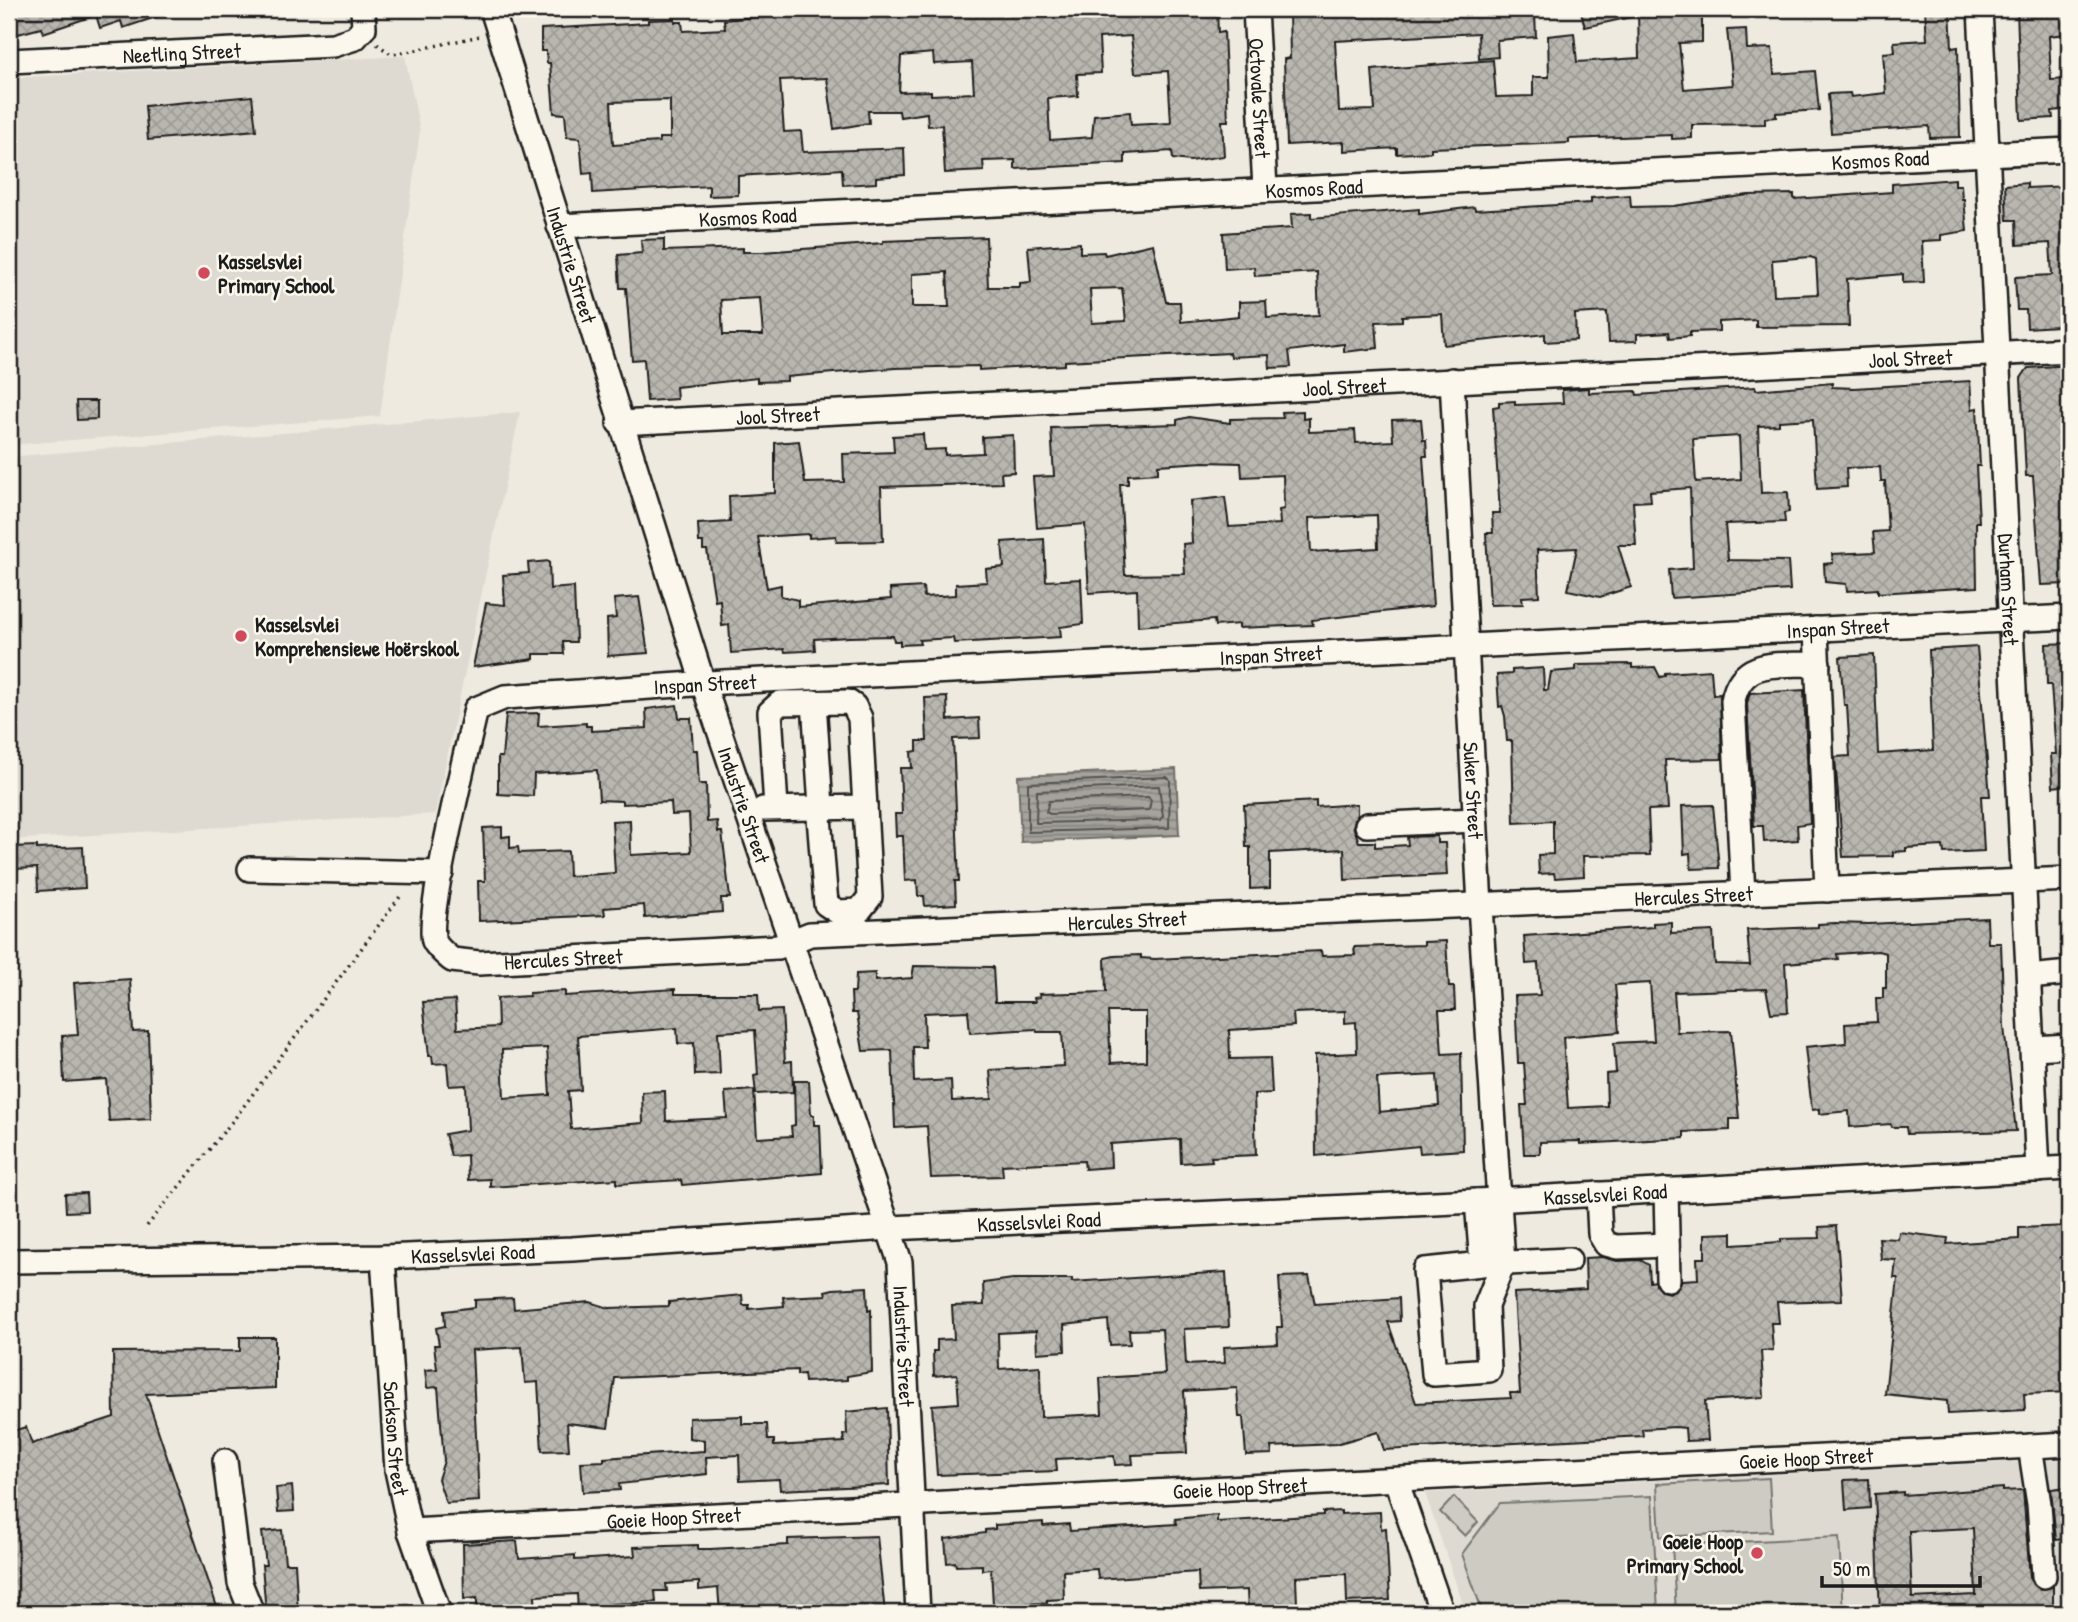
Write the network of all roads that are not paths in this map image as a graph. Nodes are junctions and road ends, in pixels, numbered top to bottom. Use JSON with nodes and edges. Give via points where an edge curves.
{"nodes":[{"id":1,"x":363,"y":9,"type":"edge"},
{"id":2,"x":492,"y":9,"type":"edge"},
{"id":3,"x":1255,"y":9,"type":"edge"},
{"id":4,"x":1980,"y":9,"type":"edge"},
{"id":5,"x":9,"y":61,"type":"edge"},
{"id":6,"x":2069,"y":150,"type":"edge"},
{"id":7,"x":1988,"y":154,"type":"junction"},
{"id":8,"x":1265,"y":188,"type":"junction"},
{"id":9,"x":559,"y":226,"type":"junction"},
{"id":10,"x":2069,"y":350,"type":"edge"},
{"id":11,"x":1997,"y":354,"type":"junction"},
{"id":12,"x":1452,"y":380,"type":"junction"},
{"id":13,"x":619,"y":423,"type":"junction"},
{"id":14,"x":2069,"y":617,"type":"edge"},
{"id":15,"x":2012,"y":620,"type":"junction"},
{"id":16,"x":1816,"y":628,"type":"junction"},
{"id":17,"x":1466,"y":645,"type":"junction"},
{"id":18,"x":1818,"y":664,"type":"junction"},
{"id":19,"x":703,"y":683,"type":"junction"},
{"id":20,"x":814,"y":702,"type":"junction"},
{"id":21,"x":477,"y":709,"type":"joint"},
{"id":22,"x":776,"y":807,"type":"junction"},
{"id":23,"x":820,"y":812,"type":"junction"},
{"id":24,"x":865,"y":812,"type":"junction"},
{"id":25,"x":751,"y":818,"type":"junction"},
{"id":26,"x":1475,"y":820,"type":"junction"},
{"id":27,"x":1367,"y":825,"type":"dead end"},
{"id":28,"x":250,"y":869,"type":"dead end"},
{"id":29,"x":441,"y":873,"type":"junction"},
{"id":30,"x":2069,"y":879,"type":"edge"},
{"id":31,"x":2024,"y":881,"type":"junction"},
{"id":32,"x":1827,"y":890,"type":"junction"},
{"id":33,"x":1743,"y":894,"type":"junction"},
{"id":34,"x":1480,"y":906,"type":"junction"},
{"id":35,"x":791,"y":941,"type":"junction"},
{"id":36,"x":2069,"y":973,"type":"edge"},
{"id":37,"x":2029,"y":976,"type":"junction"},
{"id":38,"x":2069,"y":1046,"type":"edge"},
{"id":39,"x":2033,"y":1048,"type":"junction"},
{"id":40,"x":2069,"y":1168,"type":"edge"},
{"id":41,"x":2038,"y":1170,"type":"junction"},
{"id":42,"x":1665,"y":1190,"type":"junction"},
{"id":43,"x":1598,"y":1194,"type":"junction"},
{"id":44,"x":1487,"y":1200,"type":"junction"},
{"id":45,"x":890,"y":1228,"type":"junction"},
{"id":46,"x":1667,"y":1245,"type":"junction"},
{"id":47,"x":383,"y":1257,"type":"junction"},
{"id":48,"x":1569,"y":1260,"type":"dead end"},
{"id":49,"x":9,"y":1261,"type":"edge"},
{"id":50,"x":1493,"y":1263,"type":"junction"},
{"id":51,"x":1668,"y":1279,"type":"dead end"},
{"id":52,"x":2069,"y":1444,"type":"edge"},
{"id":53,"x":2030,"y":1446,"type":"junction"},
{"id":54,"x":225,"y":1461,"type":"dead end"},
{"id":55,"x":1396,"y":1480,"type":"junction"},
{"id":56,"x":914,"y":1506,"type":"junction"},
{"id":57,"x":410,"y":1531,"type":"junction"},
{"id":58,"x":2043,"y":1576,"type":"dead end"},
{"id":59,"x":252,"y":1613,"type":"edge"},
{"id":60,"x":439,"y":1613,"type":"edge"},
{"id":61,"x":918,"y":1613,"type":"edge"},
{"id":62,"x":1441,"y":1613,"type":"edge"}],
"edges":[{"from":1,"to":5,"type":"street","name":"Neetling Street","via":[[364,28],[355,38],[333,45]]},
{"from":2,"to":9,"type":"street","name":"Industrie Street"},
{"from":3,"to":8,"type":"street","name":"Octovale Street"},
{"from":4,"to":7,"type":"street","name":"Durham Street"},
{"from":6,"to":7,"type":"street","name":"Kosmos Road"},
{"from":7,"to":8,"type":"street","name":"Kosmos Road"},
{"from":7,"to":11,"type":"street","name":"Durham Street"},
{"from":8,"to":9,"type":"street","name":"Kosmos Road"},
{"from":9,"to":13,"type":"street","name":"Industrie Street"},
{"from":10,"to":11,"type":"street","name":"Jool Street"},
{"from":11,"to":12,"type":"street","name":"Jool Street"},
{"from":11,"to":15,"type":"street","name":"Durham Street"},
{"from":12,"to":13,"type":"street","name":"Jool Street"},
{"from":12,"to":17,"type":"street","name":"Suker Street"},
{"from":13,"to":19,"type":"street","name":"Industrie Street"},
{"from":14,"to":15,"type":"street","name":"Inspan Street"},
{"from":15,"to":16,"type":"street","name":"Inspan Street"},
{"from":15,"to":31,"type":"street","name":"Durham Street"},
{"from":16,"to":17,"type":"street","name":"Inspan Street"},
{"from":16,"to":18,"type":"street"},
{"from":17,"to":19,"type":"street","name":"Inspan Street"},
{"from":17,"to":26,"type":"street","name":"Suker Street"},
{"from":18,"to":32,"type":"street"},
{"from":18,"to":33,"type":"street","via":[[1761,667],[1743,676],[1735,690]]},
{"from":19,"to":21,"type":"street","name":"Inspan Street","via":[[505,697]]},
{"from":19,"to":25,"type":"street","name":"Industrie Street"},
{"from":20,"to":22,"type":"street","via":[[778,704],[770,712]]},
{"from":20,"to":23,"type":"street"},
{"from":20,"to":24,"type":"street","via":[[845,701],[858,711]]},
{"from":21,"to":29,"type":"street","name":"Hercules Street"},
{"from":22,"to":23,"type":"street"},
{"from":22,"to":25,"type":"street"},
{"from":23,"to":24,"type":"street"},
{"from":23,"to":24,"type":"street","via":[[826,904],[834,911],[856,912],[865,908],[870,897]]},
{"from":23,"to":25,"type":"street"},
{"from":25,"to":35,"type":"street","name":"Industrie Street"},
{"from":26,"to":27,"type":"street"},
{"from":26,"to":34,"type":"street","name":"Suker Street"},
{"from":28,"to":29,"type":"street"},
{"from":29,"to":35,"type":"street","name":"Hercules Street","via":[[432,932],[435,943],[452,960],[479,963],[778,947]]},
{"from":30,"to":31,"type":"street","name":"Hercules Street"},
{"from":31,"to":32,"type":"street","name":"Hercules Street"},
{"from":31,"to":37,"type":"street","name":"Durham Street"},
{"from":32,"to":33,"type":"street","name":"Hercules Street"},
{"from":33,"to":34,"type":"street","name":"Hercules Street"},
{"from":34,"to":35,"type":"street","name":"Hercules Street","via":[[810,934]]},
{"from":34,"to":44,"type":"street","name":"Suker Street"},
{"from":35,"to":45,"type":"street","name":"Industrie Street"},
{"from":36,"to":37,"type":"street"},
{"from":37,"to":39,"type":"street","name":"Durham Street"},
{"from":38,"to":39,"type":"street"},
{"from":39,"to":41,"type":"street","name":"Durham Street"},
{"from":40,"to":41,"type":"street","name":"Kasselsvlei Road"},
{"from":41,"to":42,"type":"street","name":"Kasselsvlei Road"},
{"from":42,"to":43,"type":"street","name":"Kasselsvlei Road"},
{"from":42,"to":46,"type":"street"},
{"from":43,"to":44,"type":"street","name":"Kasselsvlei Road"},
{"from":43,"to":46,"type":"street","via":[[1600,1234],[1606,1244]]},
{"from":44,"to":45,"type":"street","name":"Kasselsvlei Road"},
{"from":44,"to":50,"type":"street","name":"Suker Street"},
{"from":45,"to":47,"type":"street","name":"Kasselsvlei Road","via":[[719,1242]]},
{"from":45,"to":56,"type":"street","name":"Industrie Street","via":[[900,1262]]},
{"from":46,"to":51,"type":"street"},
{"from":47,"to":49,"type":"street","name":"Kasselsvlei Road"},
{"from":47,"to":57,"type":"street","name":"Sackson Street","via":[[394,1441]]},
{"from":48,"to":50,"type":"street"},
{"from":50,"to":50,"type":"street","via":[[1486,1306],[1489,1370],[1434,1374],[1426,1270]]},
{"from":52,"to":53,"type":"street","name":"Goeie Hoop Street"},
{"from":53,"to":55,"type":"street","name":"Goeie Hoop Street"},
{"from":53,"to":58,"type":"street"},
{"from":54,"to":59,"type":"street","via":[[240,1583]]},
{"from":55,"to":56,"type":"street","name":"Goeie Hoop Street"},
{"from":55,"to":62,"type":"street"},
{"from":56,"to":57,"type":"street","name":"Goeie Hoop Street"},
{"from":56,"to":61,"type":"street","name":"Industrie Street"},
{"from":57,"to":60,"type":"street","name":"Sackson Street"}]}
